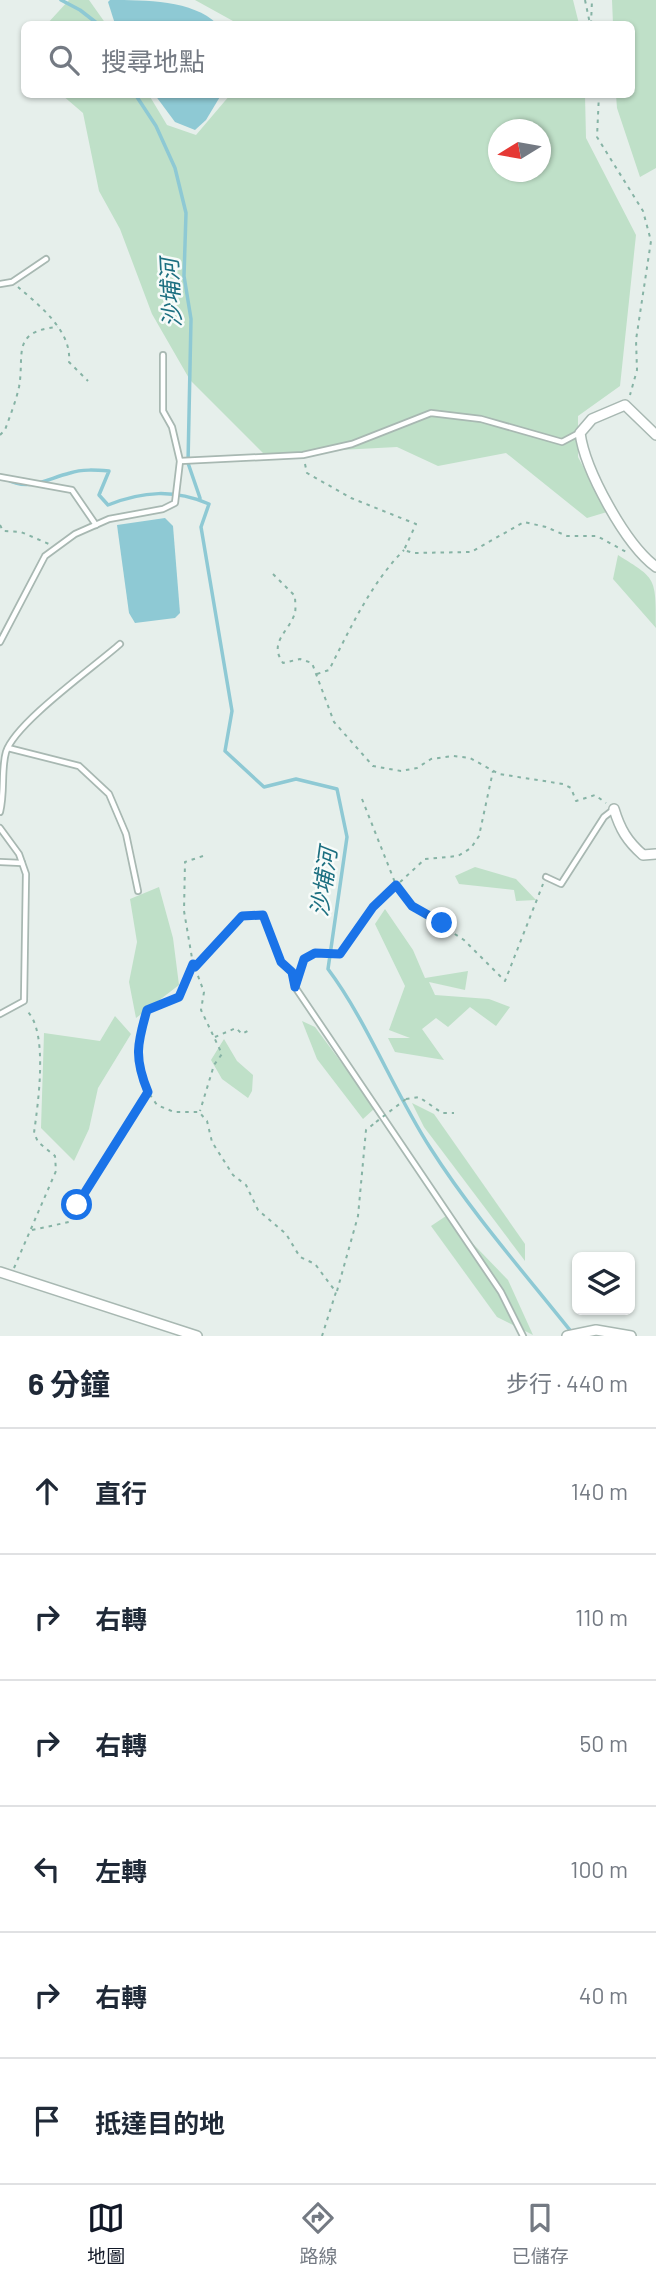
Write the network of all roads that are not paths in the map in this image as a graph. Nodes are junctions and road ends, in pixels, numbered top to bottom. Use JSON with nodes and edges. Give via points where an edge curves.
{"nodes":[{"id":1,"x":46,"y":259,"type":"dead end"},
{"id":2,"x":0,"y":284,"type":"edge"},
{"id":3,"x":163,"y":355,"type":"dead end"},
{"id":4,"x":580,"y":433,"type":"junction"},
{"id":5,"x":656,"y":435,"type":"edge"},
{"id":6,"x":180,"y":461,"type":"junction"},
{"id":7,"x":0,"y":477,"type":"edge"},
{"id":8,"x":96,"y":525,"type":"junction"},
{"id":9,"x":656,"y":567,"type":"edge"},
{"id":10,"x":0,"y":642,"type":"edge"},
{"id":11,"x":120,"y":644,"type":"dead end"},
{"id":12,"x":9,"y":748,"type":"junction"},
{"id":13,"x":614,"y":809,"type":"joint"},
{"id":14,"x":0,"y":812,"type":"edge"},
{"id":15,"x":0,"y":828,"type":"edge"},
{"id":16,"x":656,"y":854,"type":"edge"},
{"id":17,"x":0,"y":862,"type":"edge"},
{"id":18,"x":22,"y":863,"type":"junction"},
{"id":19,"x":546,"y":877,"type":"road end"},
{"id":20,"x":138,"y":891,"type":"dead end"},
{"id":21,"x":295,"y":987,"type":"road end"},
{"id":22,"x":0,"y":1014,"type":"edge"},
{"id":23,"x":0,"y":1272,"type":"edge"},
{"id":24,"x":197,"y":1336,"type":"edge"},
{"id":25,"x":523,"y":1336,"type":"edge"},
{"id":26,"x":567,"y":1336,"type":"edge"},
{"id":27,"x":631,"y":1336,"type":"edge"}],
"edges":[{"from":1,"to":2,"type":"lane","via":[[12,282]]},
{"from":3,"to":6,"type":"lane","via":[[163,411]]},
{"from":4,"to":5,"type":"street","via":[[592,419],[625,405]]},
{"from":4,"to":6,"type":"lane","via":[[562,442],[481,419],[430,413],[352,444],[303,455]]},
{"from":4,"to":9,"type":"street","via":[[583,452],[622,528]]},
{"from":6,"to":8,"type":"lane","via":[[175,503]]},
{"from":7,"to":8,"type":"lane","via":[[72,490]]},
{"from":8,"to":10,"type":"lane","via":[[45,556]]},
{"from":11,"to":12,"type":"lane","via":[[17,732]]},
{"from":12,"to":14,"type":"lane"},
{"from":12,"to":20,"type":"lane","via":[[79,766],[109,794],[126,834]]},
{"from":13,"to":16,"type":"street","via":[[629,843],[643,855]]},
{"from":13,"to":19,"type":"lane","via":[[604,817],[561,884]]},
{"from":15,"to":18,"type":"lane"},
{"from":17,"to":18,"type":"lane"},
{"from":18,"to":22,"type":"lane","via":[[26,874],[24,1001]]},
{"from":21,"to":25,"type":"lane","via":[[501,1292]]},
{"from":23,"to":24,"type":"street"},
{"from":26,"to":27,"type":"street","via":[[596,1330]]}]}
